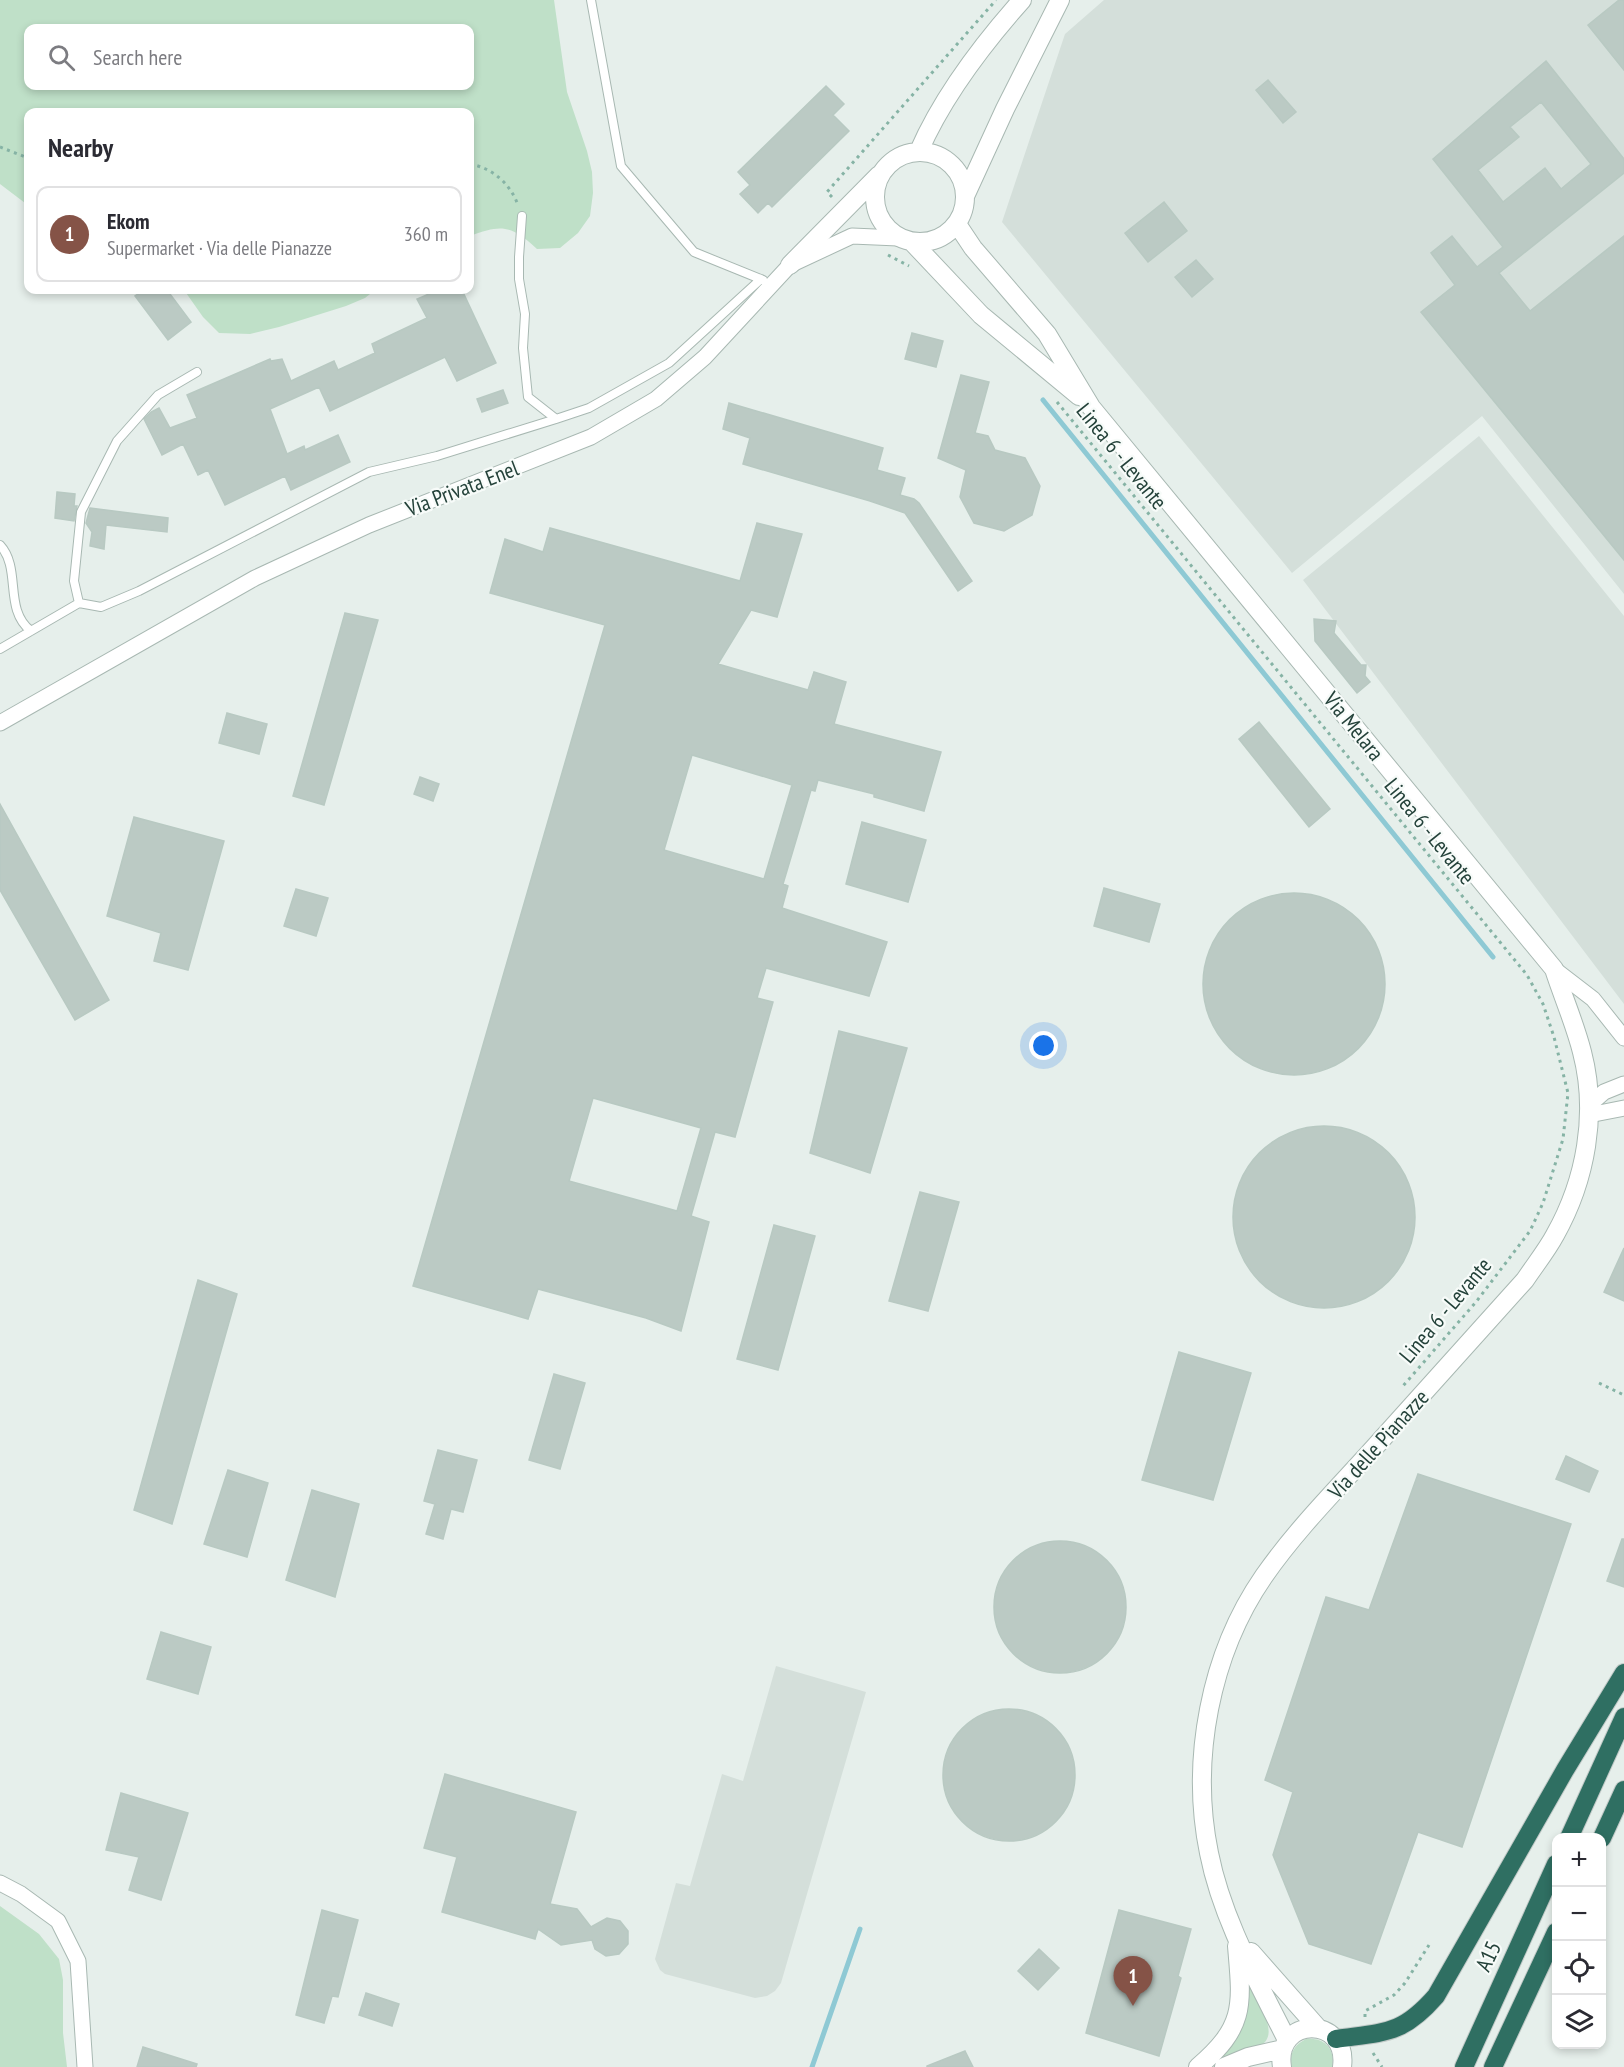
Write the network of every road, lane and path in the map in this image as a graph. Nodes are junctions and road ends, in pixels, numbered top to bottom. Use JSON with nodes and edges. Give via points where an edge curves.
{"nodes":[{"id":1,"x":591,"y":0,"type":"edge"},
{"id":2,"x":996,"y":0,"type":"edge"},
{"id":3,"x":1022,"y":0,"type":"edge"},
{"id":4,"x":1060,"y":0,"type":"edge"},
{"id":5,"x":0,"y":147,"type":"edge"},
{"id":6,"x":919,"y":151,"type":"junction"},
{"id":7,"x":24,"y":156,"type":"edge"},
{"id":8,"x":474,"y":165,"type":"edge"},
{"id":9,"x":880,"y":174,"type":"junction"},
{"id":10,"x":966,"y":194,"type":"junction"},
{"id":11,"x":842,"y":211,"type":"junction"},
{"id":12,"x":522,"y":216,"type":"joint"},
{"id":13,"x":957,"y":224,"type":"junction"},
{"id":14,"x":906,"y":241,"type":"junction"},
{"id":15,"x":881,"y":251,"type":"dead end"},
{"id":16,"x":790,"y":265,"type":"junction"},
{"id":17,"x":917,"y":273,"type":"dead end"},
{"id":18,"x":767,"y":281,"type":"junction"},
{"id":19,"x":197,"y":372,"type":"dead end"},
{"id":20,"x":1053,"y":397,"type":"dead end"},
{"id":21,"x":1091,"y":407,"type":"junction"},
{"id":22,"x":556,"y":419,"type":"junction"},
{"id":23,"x":0,"y":545,"type":"edge"},
{"id":24,"x":79,"y":603,"type":"junction"},
{"id":25,"x":31,"y":631,"type":"junction"},
{"id":26,"x":0,"y":649,"type":"edge"},
{"id":27,"x":0,"y":723,"type":"edge"},
{"id":28,"x":1554,"y":969,"type":"junction"},
{"id":29,"x":1624,"y":1038,"type":"edge"},
{"id":30,"x":1624,"y":1084,"type":"edge"},
{"id":31,"x":1624,"y":1108,"type":"edge"},
{"id":32,"x":1589,"y":1111,"type":"junction"},
{"id":33,"x":1599,"y":1383,"type":"dead end"},
{"id":34,"x":1400,"y":1390,"type":"dead end"},
{"id":35,"x":1624,"y":1395,"type":"edge"},
{"id":36,"x":1624,"y":1672,"type":"edge"},
{"id":37,"x":1624,"y":1717,"type":"edge"},
{"id":38,"x":1624,"y":1790,"type":"edge"},
{"id":39,"x":1571,"y":1833,"type":"edge"},
{"id":40,"x":1604,"y":1833,"type":"edge"},
{"id":41,"x":1552,"y":1875,"type":"edge"},
{"id":42,"x":0,"y":1883,"type":"edge"},
{"id":43,"x":1236,"y":1935,"type":"junction"},
{"id":44,"x":1553,"y":1941,"type":"edge"},
{"id":45,"x":1429,"y":1946,"type":"dead end"},
{"id":46,"x":1318,"y":2028,"type":"junction"},
{"id":47,"x":1368,"y":2035,"type":"junction"},
{"id":48,"x":1336,"y":2039,"type":"junction"},
{"id":49,"x":1285,"y":2044,"type":"junction"},
{"id":50,"x":1346,"y":2064,"type":"edge"},
{"id":51,"x":85,"y":2067,"type":"edge"},
{"id":52,"x":1198,"y":2067,"type":"edge"},
{"id":53,"x":1224,"y":2067,"type":"edge"},
{"id":54,"x":1282,"y":2067,"type":"edge"},
{"id":55,"x":1382,"y":2067,"type":"edge"},
{"id":56,"x":1464,"y":2067,"type":"edge"},
{"id":57,"x":1493,"y":2067,"type":"edge"}],
"edges":[{"from":1,"to":18,"type":"lane","via":[[621,166],[694,252]]},
{"from":2,"to":11,"type":"path","via":[[827,192]]},
{"from":3,"to":6,"type":"street","via":[[961,77]]},
{"from":4,"to":10,"type":"street"},
{"from":5,"to":7,"type":"path"},
{"from":6,"to":9,"type":"street","via":[[890,162]]},
{"from":6,"to":10,"type":"street","via":[[936,154],[951,163],[962,177]]},
{"from":8,"to":12,"type":"path","via":[[489,169],[513,192]]},
{"from":9,"to":11,"type":"street"},
{"from":9,"to":14,"type":"street","via":[[874,192],[876,210],[884,226]]},
{"from":10,"to":13,"type":"street"},
{"from":11,"to":16,"type":"street"},
{"from":12,"to":22,"type":"lane","via":[[519,279],[525,314],[523,348],[528,397]]},
{"from":13,"to":14,"type":"street","via":[[938,240]]},
{"from":13,"to":21,"type":"street","via":[[1047,334]]},
{"from":14,"to":16,"type":"street","name":"Via Privata Enel","via":[[852,236]]},
{"from":14,"to":21,"type":"street","via":[[981,315]]},
{"from":15,"to":17,"type":"path"},
{"from":16,"to":18,"type":"street","name":"Via Privata Enel"},
{"from":18,"to":22,"type":"lane","via":[[669,363],[589,408]]},
{"from":18,"to":27,"type":"street","name":"Via Privata Enel","via":[[705,357],[656,399],[591,437],[369,525],[255,578]]},
{"from":19,"to":24,"type":"lane","via":[[158,395],[117,441],[81,512],[74,581]]},
{"from":20,"to":34,"type":"path","name":"Linea 6 - Levante","via":[[1527,975],[1543,1004],[1568,1094],[1563,1139],[1544,1203],[1530,1231],[1476,1302]]},
{"from":21,"to":28,"type":"street","name":"Via Melara"},
{"from":22,"to":24,"type":"lane","via":[[437,456],[369,472],[139,591],[101,607]]},
{"from":23,"to":25,"type":"lane","via":[[10,567],[20,620]]},
{"from":24,"to":25,"type":"lane"},
{"from":25,"to":26,"type":"lane"},
{"from":28,"to":29,"type":"street","name":"Via Melara","via":[[1593,999]]},
{"from":28,"to":32,"type":"street","name":"Via delle Pianazze","via":[[1583,1053]]},
{"from":30,"to":32,"type":"street","via":[[1604,1092]]},
{"from":31,"to":32,"type":"street"},
{"from":32,"to":43,"type":"street","name":"Via delle Pianazze","via":[[1585,1154],[1574,1194],[1556,1234],[1525,1280],[1302,1528],[1264,1576],[1227,1647],[1206,1725],[1203,1798],[1209,1853]]},
{"from":33,"to":35,"type":"path"},
{"from":36,"to":47,"type":"highway","via":[[1436,1996],[1408,2023],[1392,2031]]},
{"from":37,"to":39,"type":"highway"},
{"from":38,"to":40,"type":"highway"},
{"from":41,"to":56,"type":"highway","name":"A15"},
{"from":42,"to":51,"type":"street","via":[[58,1921],[78,1961]]},
{"from":43,"to":46,"type":"street","name":"Via delle Pianazze"},
{"from":43,"to":49,"type":"street","name":"Via delle Pianazze"},
{"from":43,"to":52,"type":"street","name":"Via delle Pianazze","via":[[1241,1996],[1233,2029],[1218,2050]]},
{"from":44,"to":57,"type":"highway"},
{"from":45,"to":47,"type":"path","via":[[1394,1995],[1365,2011]]},
{"from":46,"to":48,"type":"street","name":"Via delle Pianazze"},
{"from":46,"to":49,"type":"street","via":[[1301,2030]]},
{"from":47,"to":48,"type":"highway"},
{"from":47,"to":55,"type":"path"},
{"from":48,"to":50,"type":"street"},
{"from":49,"to":53,"type":"street"},
{"from":49,"to":54,"type":"street"}]}
